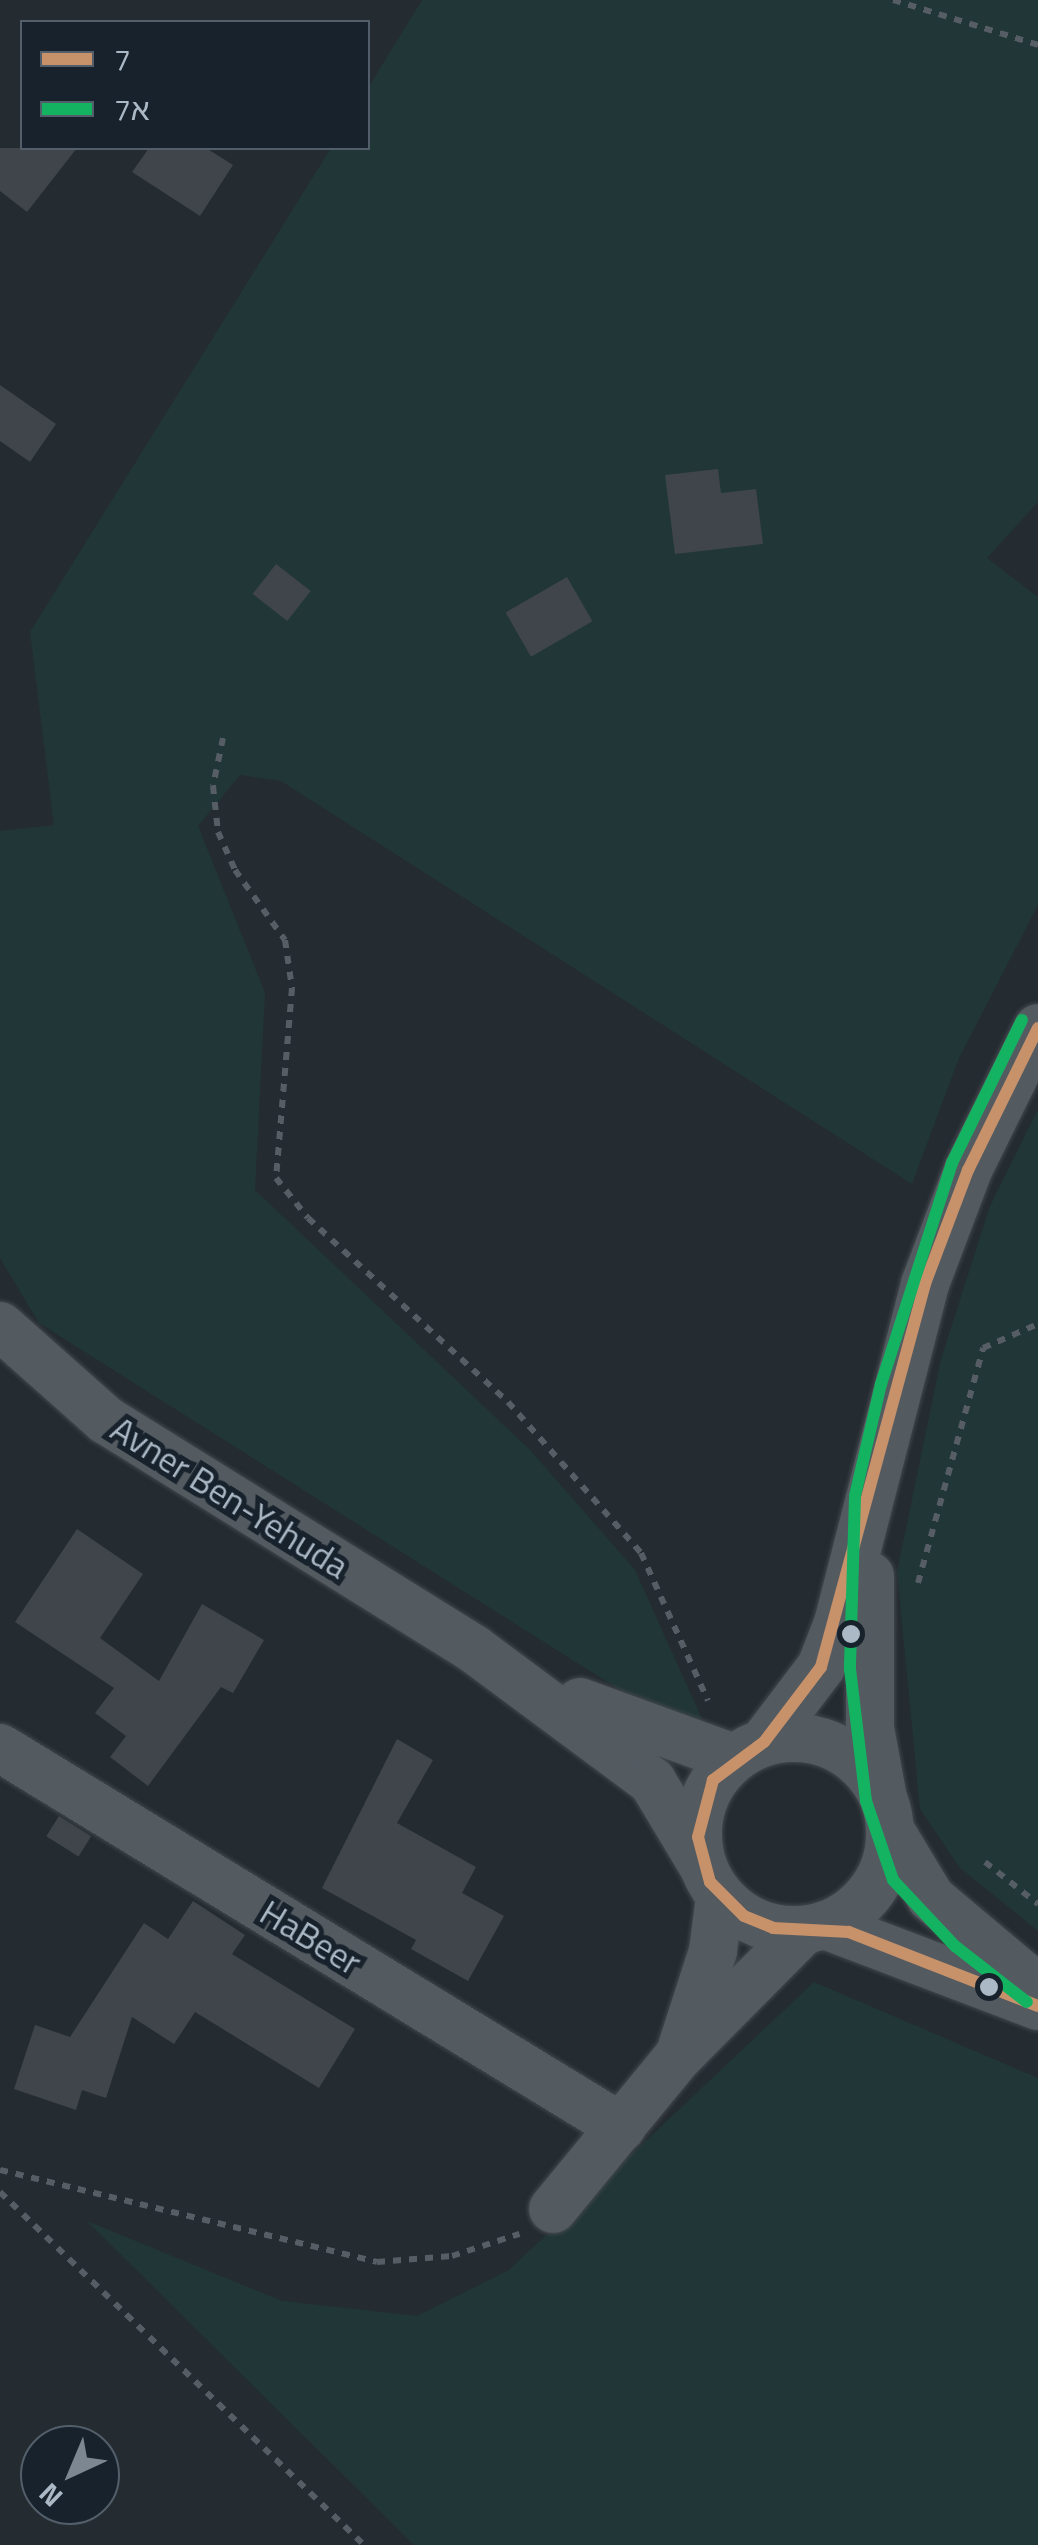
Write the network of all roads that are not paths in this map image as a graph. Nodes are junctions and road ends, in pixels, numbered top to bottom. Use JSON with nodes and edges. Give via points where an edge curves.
{"nodes":[{"id":1,"x":1038,"y":1028,"type":"edge"},
{"id":2,"x":0,"y":1326,"type":"edge"},
{"id":3,"x":872,"y":1498,"type":"junction"},
{"id":4,"x":474,"y":1649,"type":"junction"},
{"id":5,"x":0,"y":1748,"type":"edge"},
{"id":6,"x":749,"y":1750,"type":"junction"},
{"id":7,"x":887,"y":1814,"type":"junction"},
{"id":8,"x":711,"y":1881,"type":"junction"},
{"id":9,"x":814,"y":1928,"type":"junction"},
{"id":10,"x":1038,"y":1988,"type":"edge"},
{"id":11,"x":1038,"y":2006,"type":"edge"},
{"id":12,"x":678,"y":2057,"type":"junction"},
{"id":13,"x":621,"y":2127,"type":"junction"},
{"id":14,"x":553,"y":2209,"type":"road end"}],
"edges":[{"from":1,"to":3,"type":"street","via":[[968,1170],[925,1284]]},
{"from":2,"to":4,"type":"street","name":"Avner Ben-Yehuda","via":[[106,1420]]},
{"from":3,"to":6,"type":"street","via":[[821,1667]]},
{"from":3,"to":7,"type":"street","via":[[867,1670]]},
{"from":4,"to":6,"type":"street","name":"Avner Ben-Yehuda","via":[[626,1724]]},
{"from":4,"to":8,"type":"street","name":"Avner Ben-Yehuda","via":[[652,1781]]},
{"from":5,"to":13,"type":"street","name":"HaBeer"},
{"from":6,"to":7,"type":"street","via":[[821,1740],[868,1772]]},
{"from":6,"to":8,"type":"street","via":[[701,1807]]},
{"from":7,"to":9,"type":"street","via":[[874,1889]]},
{"from":7,"to":10,"type":"street","via":[[931,1898]]},
{"from":8,"to":9,"type":"street","via":[[773,1928]]},
{"from":8,"to":12,"type":"street","via":[[712,1952]]},
{"from":9,"to":11,"type":"street"},
{"from":9,"to":12,"type":"street"},
{"from":12,"to":13,"type":"street"},
{"from":13,"to":14,"type":"street"}]}
